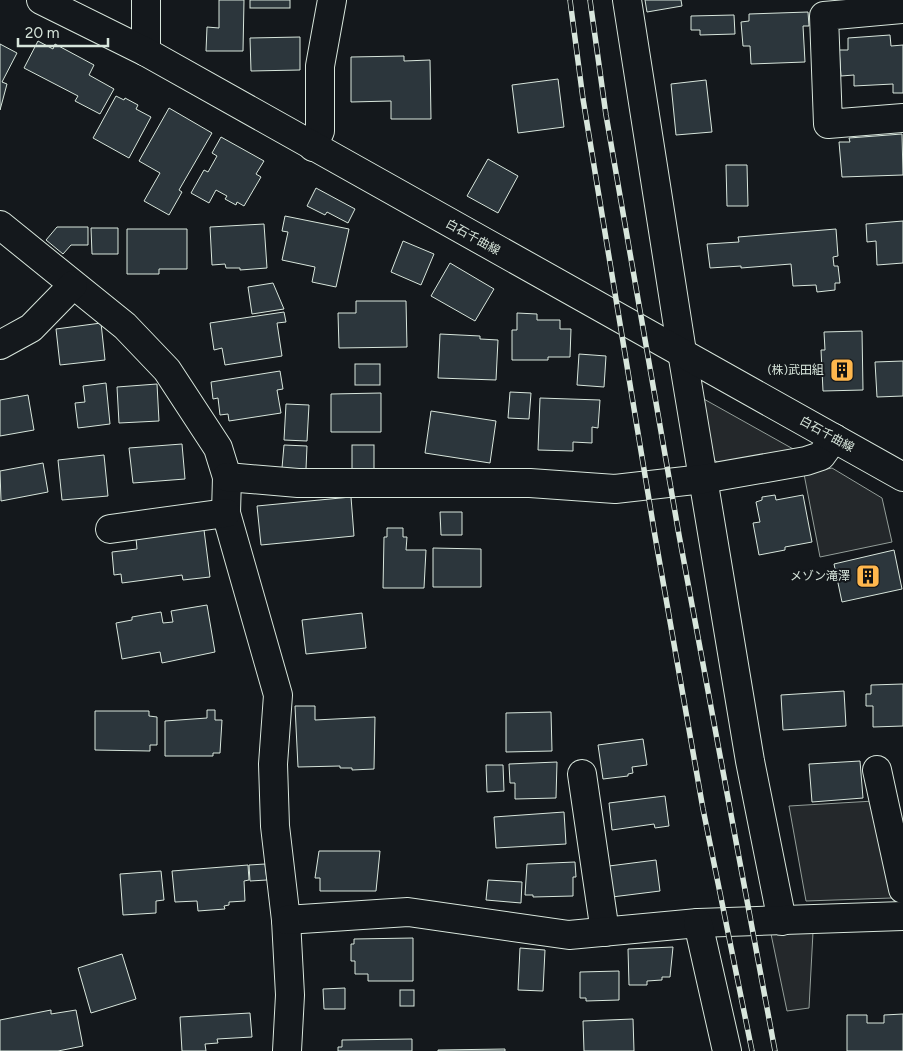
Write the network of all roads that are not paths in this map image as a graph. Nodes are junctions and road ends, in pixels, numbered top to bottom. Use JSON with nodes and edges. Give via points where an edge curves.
{"nodes":[{"id":1,"x":41,"y":0,"type":"edge"},
{"id":2,"x":146,"y":0,"type":"edge"},
{"id":3,"x":332,"y":0,"type":"edge"},
{"id":4,"x":627,"y":0,"type":"edge"},
{"id":5,"x":821,"y":8,"type":"edge"},
{"id":6,"x":903,"y":9,"type":"edge"},
{"id":7,"x":146,"y":52,"type":"junction"},
{"id":8,"x":903,"y":118,"type":"edge"},
{"id":9,"x":313,"y":147,"type":"junction"},
{"id":10,"x":0,"y":224,"type":"edge"},
{"id":11,"x":73,"y":285,"type":"junction"},
{"id":12,"x":0,"y":345,"type":"edge"},
{"id":13,"x":682,"y":352,"type":"junction"},
{"id":14,"x":834,"y":438,"type":"junction"},
{"id":15,"x":903,"y":477,"type":"edge"},
{"id":16,"x":227,"y":478,"type":"junction"},
{"id":17,"x":703,"y":479,"type":"junction"},
{"id":18,"x":226,"y":514,"type":"junction"},
{"id":19,"x":110,"y":529,"type":"dead end"},
{"id":20,"x":878,"y":770,"type":"dead end"},
{"id":21,"x":582,"y":774,"type":"dead end"},
{"id":22,"x":903,"y":888,"type":"edge"},
{"id":23,"x":903,"y":916,"type":"edge"},
{"id":24,"x":286,"y":920,"type":"junction"},
{"id":25,"x":782,"y":921,"type":"junction"},
{"id":26,"x":698,"y":923,"type":"junction"},
{"id":27,"x":604,"y":932,"type":"junction"},
{"id":28,"x":287,"y":1051,"type":"edge"},
{"id":29,"x":727,"y":1051,"type":"edge"}],
"edges":[{"from":1,"to":7,"type":"street","name":"白石千曲線"},
{"from":2,"to":7,"type":"street"},
{"from":3,"to":9,"type":"street","via":[[320,66],[320,131]]},
{"from":4,"to":13,"type":"street"},
{"from":5,"to":6,"type":"street"},
{"from":5,"to":8,"type":"street","via":[[828,124]]},
{"from":7,"to":9,"type":"street","name":"白石千曲線"},
{"from":9,"to":13,"type":"street","name":"白石千曲線"},
{"from":10,"to":11,"type":"street"},
{"from":11,"to":12,"type":"street","via":[[31,328]]},
{"from":11,"to":16,"type":"street","via":[[125,326],[167,370],[218,448]]},
{"from":13,"to":14,"type":"street","name":"白石千曲線"},
{"from":13,"to":17,"type":"street"},
{"from":14,"to":15,"type":"street","name":"白石千曲線"},
{"from":14,"to":17,"type":"street","via":[[821,456],[806,462]]},
{"from":16,"to":17,"type":"street","via":[[298,484],[530,483],[615,489]]},
{"from":16,"to":18,"type":"street"},
{"from":17,"to":25,"type":"street","via":[[750,761]]},
{"from":18,"to":19,"type":"street"},
{"from":18,"to":24,"type":"street","via":[[278,695],[273,773],[275,826]]},
{"from":20,"to":22,"type":"street"},
{"from":21,"to":27,"type":"street"},
{"from":23,"to":25,"type":"street"},
{"from":24,"to":27,"type":"street","via":[[408,912],[569,935]]},
{"from":24,"to":28,"type":"street","via":[[290,995]]},
{"from":25,"to":26,"type":"street"},
{"from":26,"to":27,"type":"street"},
{"from":26,"to":29,"type":"street"}]}
